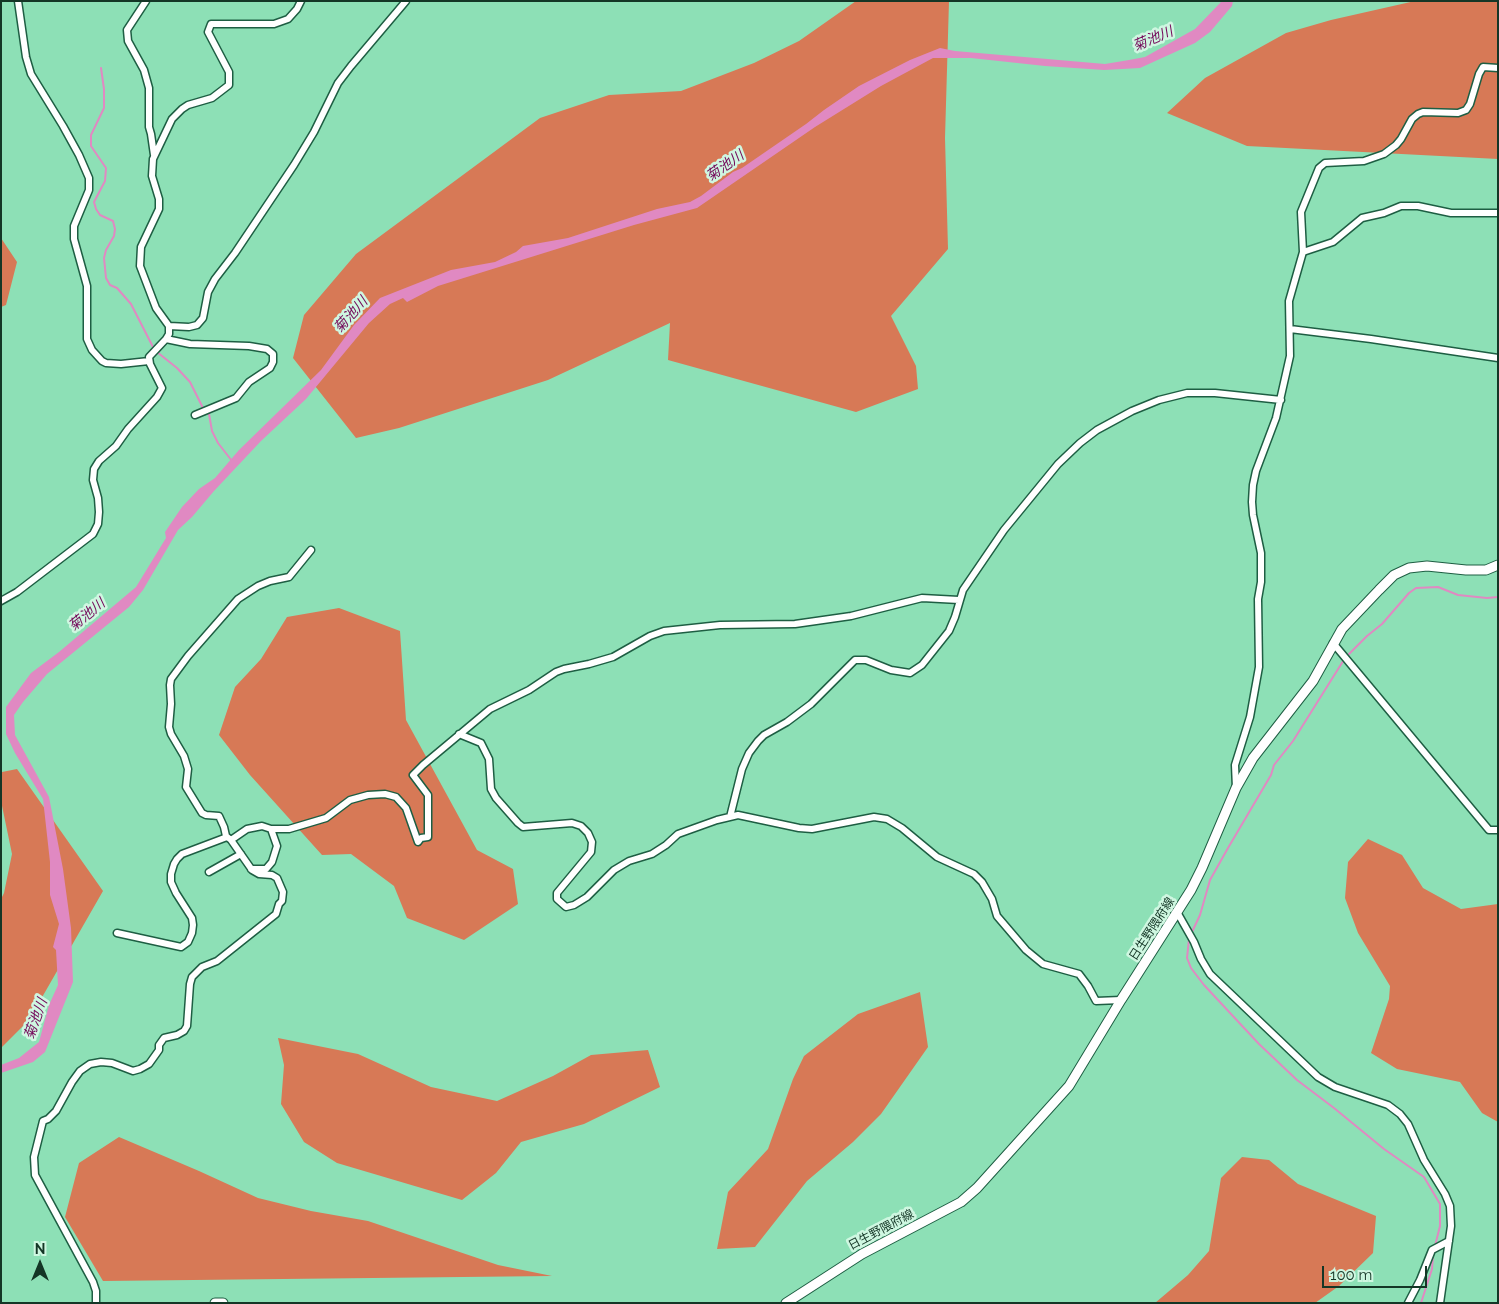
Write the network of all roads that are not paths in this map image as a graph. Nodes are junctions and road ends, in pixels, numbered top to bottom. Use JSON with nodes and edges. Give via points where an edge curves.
{"nodes":[{"id":1,"x":18,"y":1,"type":"edge"},
{"id":2,"x":146,"y":1,"type":"edge"},
{"id":3,"x":301,"y":1,"type":"edge"},
{"id":4,"x":406,"y":1,"type":"edge"},
{"id":5,"x":1498,"y":68,"type":"edge"},
{"id":6,"x":154,"y":157,"type":"junction"},
{"id":7,"x":1498,"y":213,"type":"edge"},
{"id":8,"x":1303,"y":252,"type":"junction"},
{"id":9,"x":169,"y":326,"type":"junction"},
{"id":10,"x":1290,"y":329,"type":"junction"},
{"id":11,"x":166,"y":339,"type":"junction"},
{"id":12,"x":1498,"y":358,"type":"edge"},
{"id":13,"x":149,"y":361,"type":"junction"},
{"id":14,"x":1281,"y":400,"type":"junction"},
{"id":15,"x":195,"y":415,"type":"dead end"},
{"id":16,"x":311,"y":550,"type":"dead end"},
{"id":17,"x":1498,"y":565,"type":"edge"},
{"id":18,"x":959,"y":600,"type":"junction"},
{"id":19,"x":1,"y":601,"type":"edge"},
{"id":20,"x":1333,"y":643,"type":"junction"},
{"id":21,"x":459,"y":734,"type":"junction"},
{"id":22,"x":1236,"y":788,"type":"junction"},
{"id":23,"x":730,"y":817,"type":"junction"},
{"id":24,"x":271,"y":829,"type":"junction"},
{"id":25,"x":1498,"y":830,"type":"edge"},
{"id":26,"x":229,"y":838,"type":"junction"},
{"id":27,"x":241,"y":854,"type":"junction"},
{"id":28,"x":251,"y":869,"type":"junction"},
{"id":29,"x":209,"y":872,"type":"dead end"},
{"id":30,"x":1177,"y":912,"type":"junction"},
{"id":31,"x":117,"y":933,"type":"dead end"},
{"id":32,"x":1121,"y":1000,"type":"junction"},
{"id":33,"x":1449,"y":1241,"type":"junction"},
{"id":34,"x":96,"y":1303,"type":"edge"},
{"id":35,"x":215,"y":1303,"type":"edge"},
{"id":36,"x":223,"y":1303,"type":"edge"},
{"id":37,"x":786,"y":1303,"type":"edge"},
{"id":38,"x":1408,"y":1303,"type":"edge"},
{"id":39,"x":1440,"y":1303,"type":"edge"}],
"edges":[{"from":1,"to":13,"type":"street","via":[[31,74],[67,133],[89,178],[89,190],[74,226],[74,239],[87,286],[87,339],[92,350],[106,363]]},
{"from":2,"to":6,"type":"street","via":[[127,30],[128,41],[144,70],[149,88],[149,127]]},
{"from":3,"to":6,"type":"street","via":[[288,18],[274,24],[211,24],[208,32],[229,72],[229,85],[212,98],[182,109],[172,119]]},
{"from":4,"to":9,"type":"street","via":[[338,83],[294,165],[215,279],[198,325]]},
{"from":5,"to":8,"type":"street","via":[[1483,67],[1466,110],[1458,113],[1423,112],[1412,120],[1402,139],[1384,154],[1364,162],[1332,162],[1319,168],[1301,212]]},
{"from":6,"to":9,"type":"street","via":[[152,176],[159,209],[141,247],[140,266],[156,308]]},
{"from":7,"to":8,"type":"street","via":[[1402,206],[1362,218],[1333,242]]},
{"from":8,"to":10,"type":"street","via":[[1289,301]]},
{"from":9,"to":11,"type":"street"},
{"from":10,"to":12,"type":"street"},
{"from":10,"to":14,"type":"street","via":[[1290,356]]},
{"from":11,"to":13,"type":"street"},
{"from":11,"to":15,"type":"street","via":[[190,344],[249,346],[267,349],[273,354],[270,368],[249,382],[236,398]]},
{"from":13,"to":19,"type":"street","via":[[162,388],[94,469],[99,512],[93,534]]},
{"from":14,"to":18,"type":"street","via":[[1187,394],[1158,400],[1097,430],[1058,464],[1027,500]]},
{"from":14,"to":22,"type":"street","via":[[1253,485],[1253,515],[1261,554],[1259,668],[1250,717],[1234,764]]},
{"from":16,"to":26,"type":"street","via":[[289,578],[270,581],[238,599],[171,679],[169,727],[184,754],[188,769],[186,786],[202,813],[219,816]]},
{"from":17,"to":20,"type":"main road","name":"日生野隈府線","via":[[1486,570],[1427,566],[1409,568],[1394,575],[1346,624]]},
{"from":18,"to":21,"type":"street","via":[[922,598],[851,616],[795,624],[664,631],[613,657],[556,672],[490,709]]},
{"from":18,"to":23,"type":"street","via":[[949,631],[922,666],[910,673],[891,670],[866,660],[855,660],[811,704],[764,735],[749,753],[742,769]]},
{"from":20,"to":22,"type":"main road","name":"日生野隈府線","via":[[1313,681],[1269,736]]},
{"from":20,"to":25,"type":"street","via":[[1489,830]]},
{"from":21,"to":23,"type":"street","via":[[481,743],[489,758],[491,789],[523,827],[572,823],[588,833],[592,842],[591,852],[557,893],[557,899],[566,906],[587,898],[614,870],[652,854],[678,834]]},
{"from":21,"to":24,"type":"street","via":[[413,776],[428,794],[428,837],[418,842],[406,808],[396,796],[385,794],[350,800],[326,818],[307,824]]},
{"from":22,"to":30,"type":"main road","name":"日生野隈府線","via":[[1202,868]]},
{"from":23,"to":32,"type":"street","via":[[812,829],[874,817],[888,820],[937,857],[974,874],[992,900],[997,916],[1026,950],[1043,964],[1079,974],[1096,1001]]},
{"from":24,"to":26,"type":"street","via":[[262,826],[247,829]]},
{"from":24,"to":28,"type":"street","via":[[277,846],[272,862],[266,869]]},
{"from":26,"to":27,"type":"street"},
{"from":26,"to":31,"type":"street","via":[[182,854],[174,864],[171,882],[192,918],[188,942],[181,947]]},
{"from":27,"to":28,"type":"street"},
{"from":27,"to":29,"type":"street"},
{"from":28,"to":34,"type":"street","via":[[277,878],[283,892],[282,901],[276,914],[217,961],[192,976],[184,1031],[164,1038],[149,1064],[140,1070],[112,1063],[90,1064],[72,1082],[56,1112],[43,1121],[34,1157],[35,1175],[93,1282]]},
{"from":30,"to":32,"type":"main road","name":"日生野隈府線"},
{"from":30,"to":33,"type":"street","via":[[1210,974],[1318,1077],[1335,1088],[1388,1105],[1400,1114],[1450,1206]]},
{"from":32,"to":37,"type":"main road","name":"日生野隈府線","via":[[1069,1086],[977,1188],[961,1202],[862,1254]]},
{"from":33,"to":38,"type":"street","via":[[1432,1250]]},
{"from":33,"to":39,"type":"street"},
{"from":35,"to":36,"type":"main road"}]}
